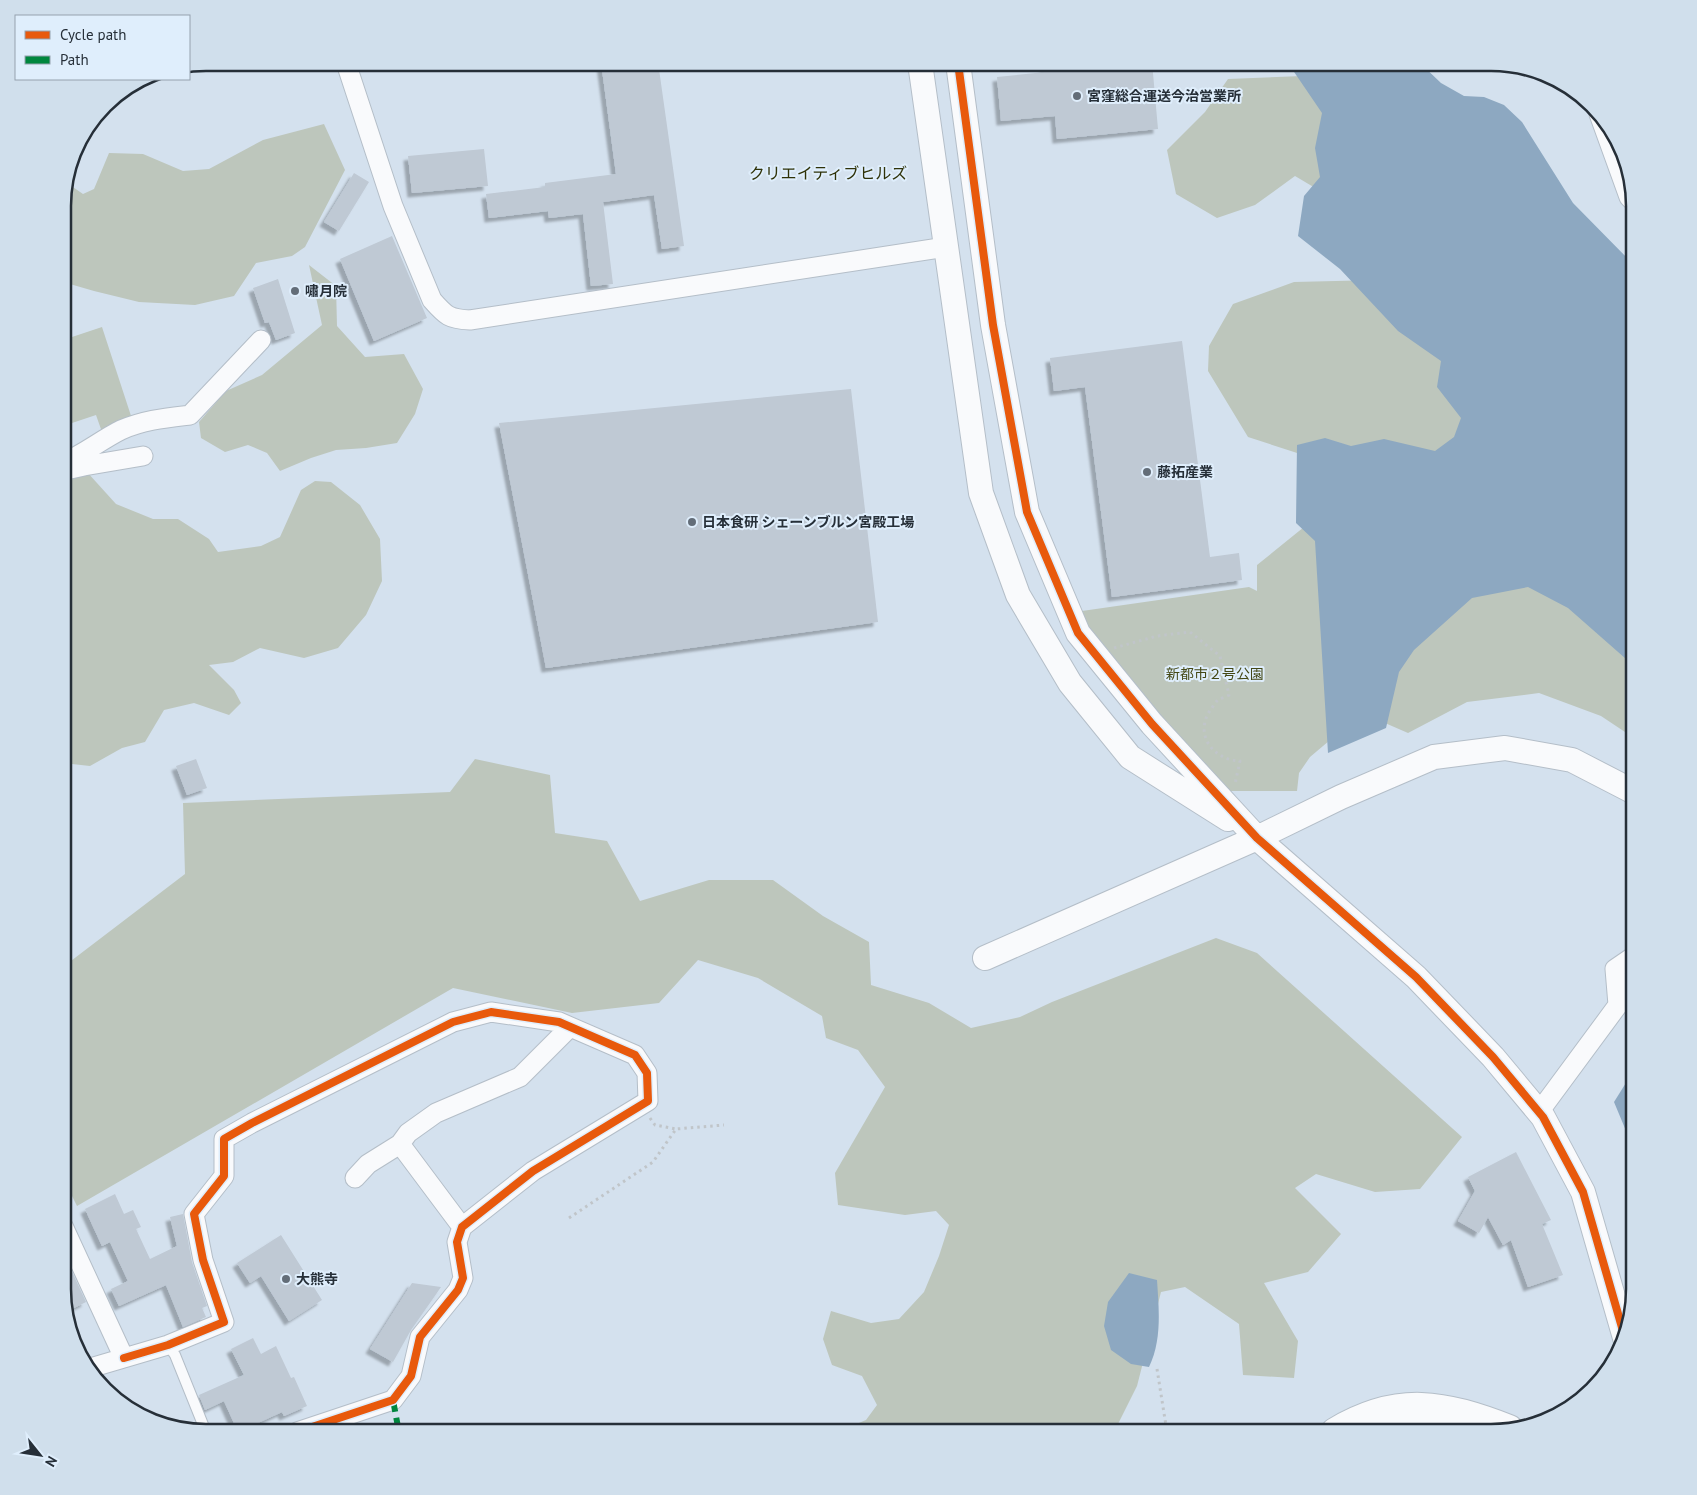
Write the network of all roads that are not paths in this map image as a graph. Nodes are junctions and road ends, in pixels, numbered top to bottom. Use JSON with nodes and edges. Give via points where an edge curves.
{"nodes":[{"id":1,"x":921,"y":71,"type":"edge"},
{"id":2,"x":959,"y":71,"type":"edge"},
{"id":3,"x":349,"y":72,"type":"edge"},
{"id":4,"x":1607,"y":137,"type":"edge"},
{"id":5,"x":1623,"y":180,"type":"edge"},
{"id":6,"x":946,"y":248,"type":"junction"},
{"id":7,"x":261,"y":340,"type":"dead end"},
{"id":8,"x":143,"y":456,"type":"dead end"},
{"id":9,"x":72,"y":459,"type":"edge"},
{"id":10,"x":72,"y":469,"type":"edge"},
{"id":11,"x":1626,"y":788,"type":"edge"},
{"id":12,"x":1257,"y":838,"type":"junction"},
{"id":13,"x":985,"y":958,"type":"dead end"},
{"id":14,"x":1626,"y":961,"type":"edge"},
{"id":15,"x":570,"y":1027,"type":"junction"},
{"id":16,"x":1540,"y":1112,"type":"junction"},
{"id":17,"x":400,"y":1144,"type":"junction"},
{"id":18,"x":355,"y":1178,"type":"dead end"},
{"id":19,"x":462,"y":1227,"type":"junction"},
{"id":20,"x":72,"y":1245,"type":"edge"},
{"id":21,"x":1620,"y":1327,"type":"edge"},
{"id":22,"x":168,"y":1345,"type":"junction"},
{"id":23,"x":124,"y":1358,"type":"junction"},
{"id":24,"x":96,"y":1366,"type":"edge"},
{"id":25,"x":203,"y":1424,"type":"edge"},
{"id":26,"x":322,"y":1424,"type":"edge"},
{"id":27,"x":1350,"y":1424,"type":"edge"},
{"id":28,"x":1494,"y":1424,"type":"edge"}],
"edges":[{"from":1,"to":6,"type":"street"},
{"from":2,"to":12,"type":"street","via":[[993,325],[1027,512],[1078,633],[1152,724]]},
{"from":3,"to":6,"type":"street","via":[[393,206],[432,300],[453,319],[470,320]]},
{"from":4,"to":5,"type":"street"},
{"from":6,"to":12,"type":"street","via":[[981,493],[1018,595],[1070,683],[1130,757]]},
{"from":7,"to":9,"type":"street","via":[[190,415],[151,419],[121,431]]},
{"from":8,"to":10,"type":"street"},
{"from":11,"to":12,"type":"street","via":[[1572,760],[1505,748],[1434,757]]},
{"from":12,"to":13,"type":"street"},
{"from":12,"to":16,"type":"street","via":[[1416,977],[1493,1057]]},
{"from":14,"to":16,"type":"street","via":[[1615,968],[1618,1005]]},
{"from":15,"to":17,"type":"street","via":[[520,1077],[436,1113],[408,1133]]},
{"from":15,"to":19,"type":"street","via":[[635,1055],[647,1073],[648,1101],[533,1171]]},
{"from":15,"to":22,"type":"street","via":[[559,1022],[491,1012],[453,1022],[224,1139],[224,1176],[194,1214],[203,1260],[224,1322]]},
{"from":16,"to":21,"type":"street","via":[[1583,1192]]},
{"from":17,"to":18,"type":"street","via":[[368,1164]]},
{"from":17,"to":19,"type":"street"},
{"from":19,"to":26,"type":"street","via":[[457,1242],[463,1278],[458,1290],[420,1337],[411,1376],[393,1400]]},
{"from":20,"to":23,"type":"street"},
{"from":22,"to":23,"type":"street"},
{"from":22,"to":25,"type":"lane"},
{"from":23,"to":24,"type":"street"},
{"from":27,"to":28,"type":"highway","via":[[1386,1410],[1428,1406],[1458,1411]]}]}
